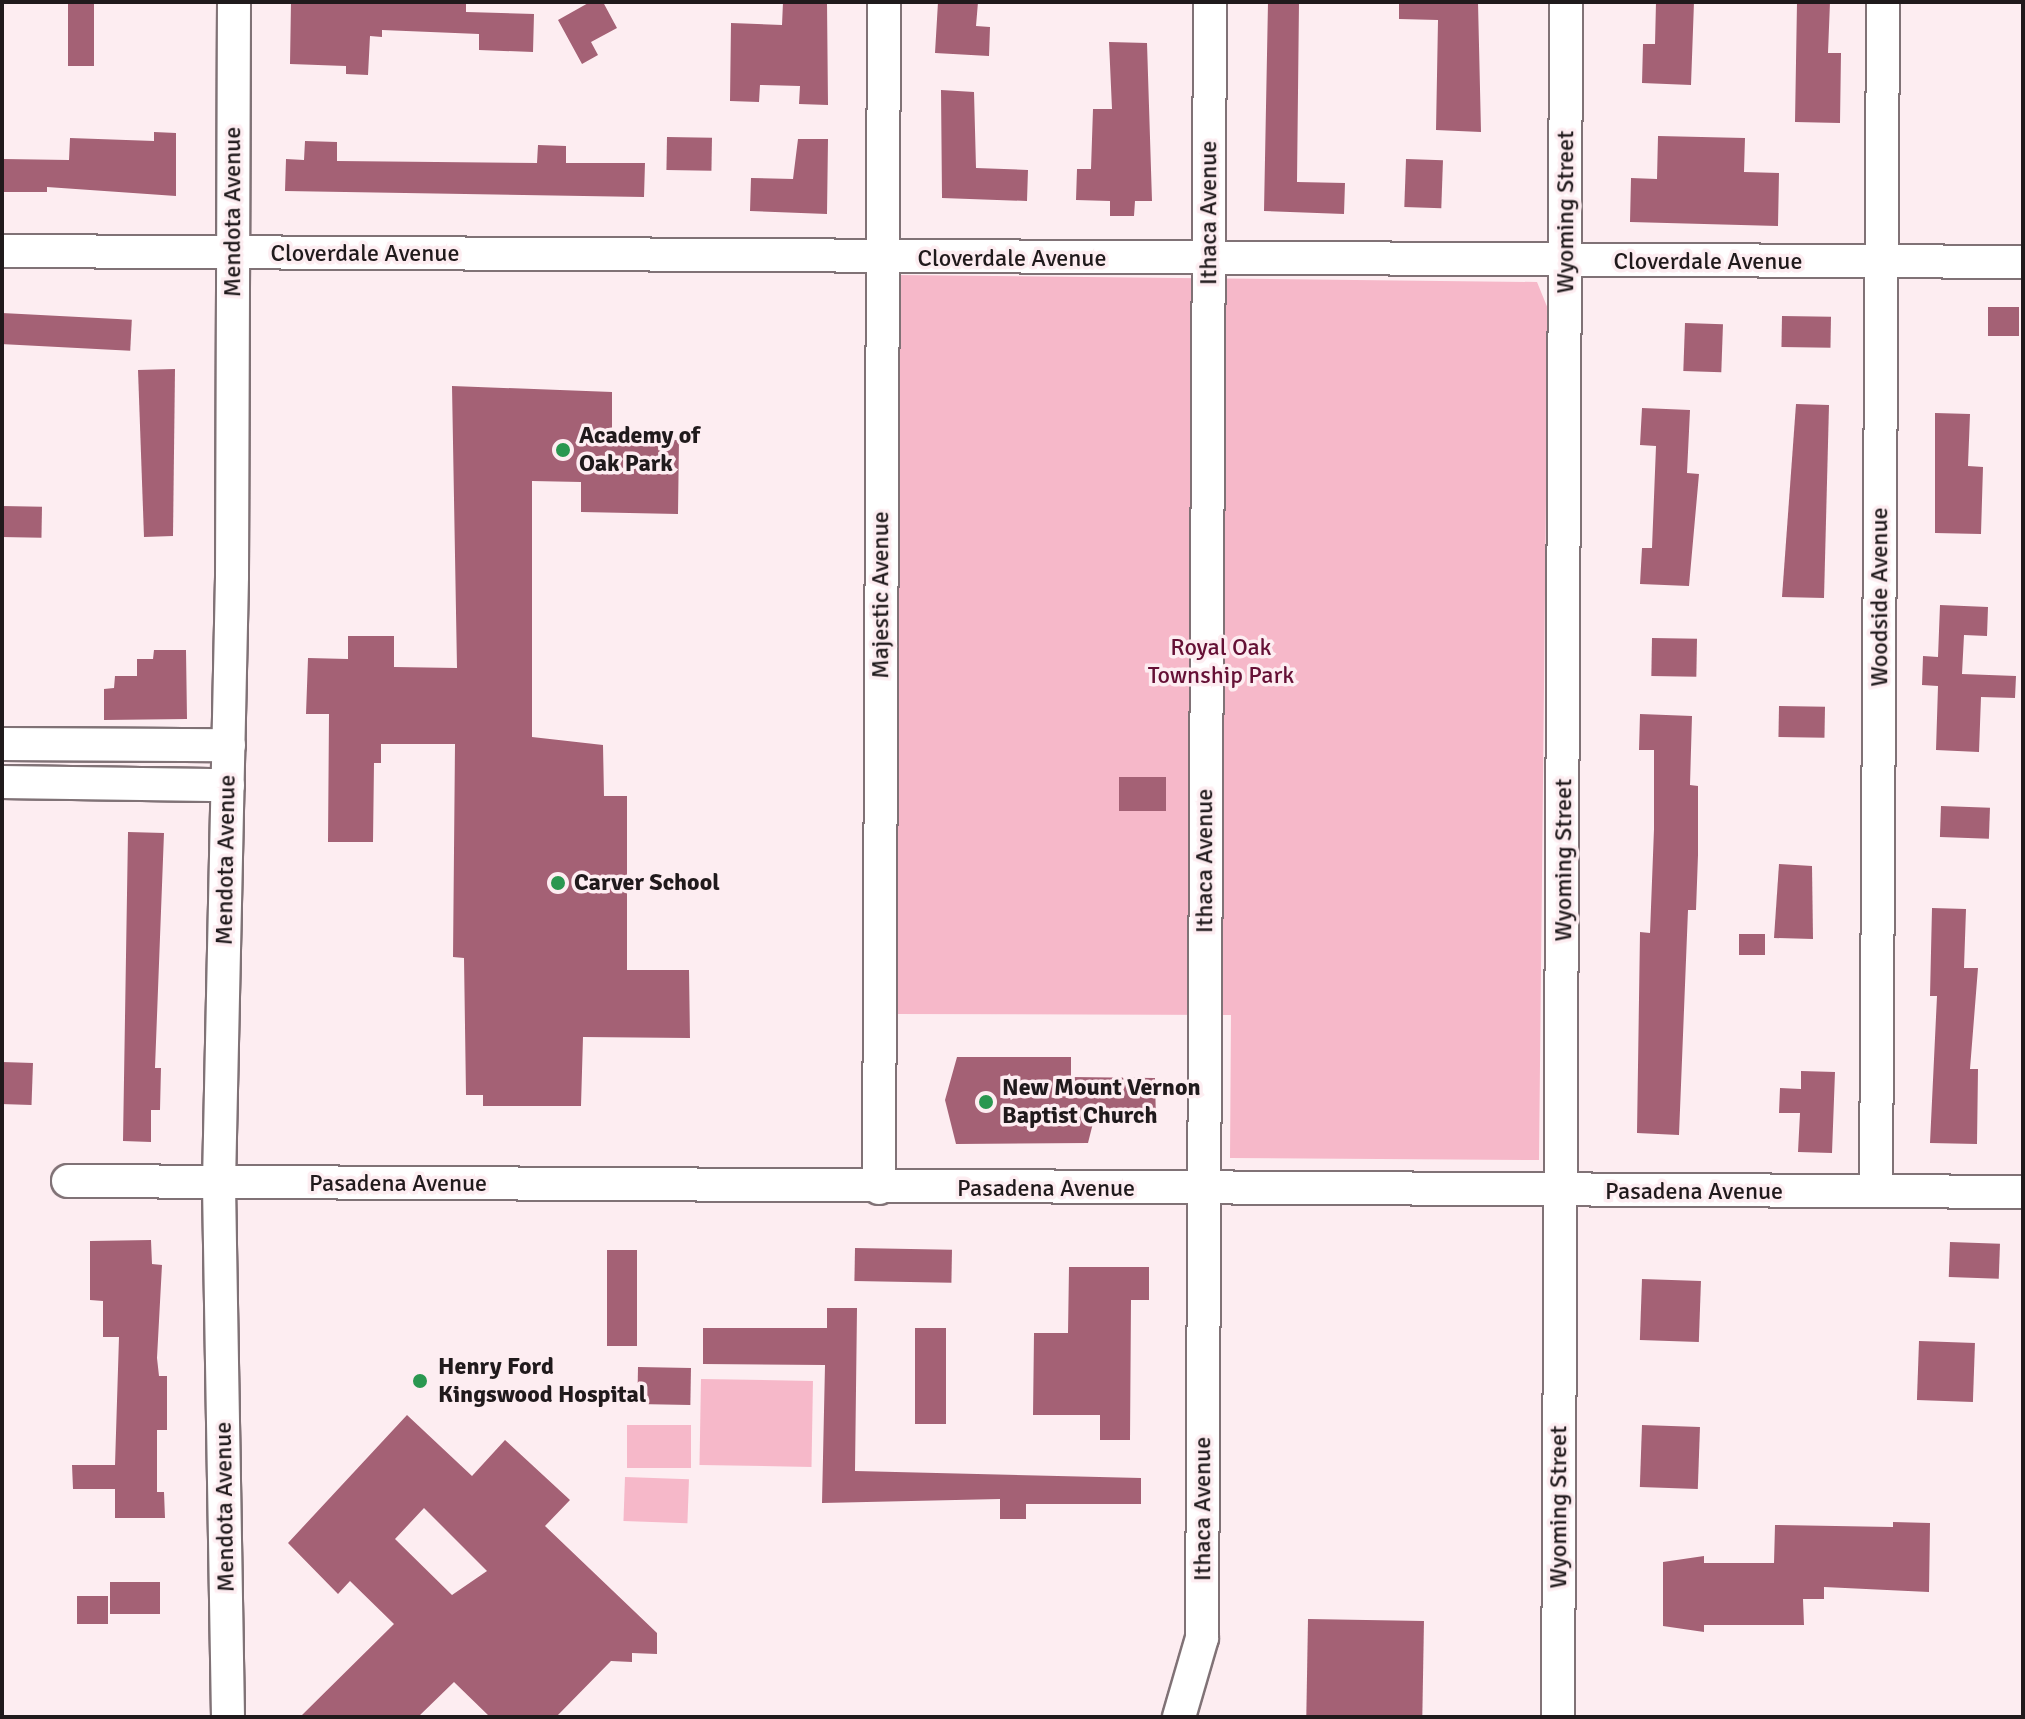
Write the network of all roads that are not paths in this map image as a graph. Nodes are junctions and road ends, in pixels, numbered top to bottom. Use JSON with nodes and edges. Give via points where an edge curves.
{"nodes":[{"id":1,"x":234,"y":2,"type":"edge"},
{"id":2,"x":884,"y":2,"type":"edge"},
{"id":3,"x":1210,"y":2,"type":"edge"},
{"id":4,"x":1566,"y":2,"type":"edge"},
{"id":5,"x":1883,"y":2,"type":"edge"},
{"id":6,"x":2,"y":251,"type":"edge"},
{"id":7,"x":233,"y":253,"type":"junction"},
{"id":8,"x":883,"y":258,"type":"junction"},
{"id":9,"x":1209,"y":260,"type":"junction"},
{"id":10,"x":1882,"y":261,"type":"junction"},
{"id":11,"x":2023,"y":262,"type":"edge"},
{"id":12,"x":1566,"y":263,"type":"junction"},
{"id":13,"x":2,"y":744,"type":"edge"},
{"id":14,"x":229,"y":745,"type":"junction"},
{"id":15,"x":2,"y":782,"type":"edge"},
{"id":16,"x":228,"y":785,"type":"junction"},
{"id":17,"x":68,"y":1181,"type":"dead end"},
{"id":18,"x":219,"y":1183,"type":"junction"},
{"id":19,"x":879,"y":1188,"type":"junction"},
{"id":20,"x":1203,"y":1190,"type":"junction"},
{"id":21,"x":1876,"y":1191,"type":"junction"},
{"id":22,"x":2023,"y":1192,"type":"edge"},
{"id":23,"x":1561,"y":1193,"type":"junction"},
{"id":24,"x":228,"y":1717,"type":"edge"},
{"id":25,"x":1179,"y":1717,"type":"edge"},
{"id":26,"x":1558,"y":1717,"type":"edge"}],
"edges":[{"from":1,"to":7,"type":"street","name":"Mendota Avenue"},
{"from":2,"to":8,"type":"street","name":"Majestic Avenue"},
{"from":3,"to":9,"type":"street","name":"Ithaca Avenue"},
{"from":4,"to":12,"type":"street","name":"Wyoming Street"},
{"from":5,"to":10,"type":"street","name":"Woodside Avenue"},
{"from":6,"to":7,"type":"street","name":"Cloverdale Avenue"},
{"from":7,"to":8,"type":"street","name":"Cloverdale Avenue"},
{"from":7,"to":14,"type":"street","name":"Mendota Avenue"},
{"from":8,"to":9,"type":"street","name":"Cloverdale Avenue"},
{"from":8,"to":19,"type":"street","name":"Majestic Avenue"},
{"from":9,"to":12,"type":"street","name":"Cloverdale Avenue"},
{"from":9,"to":20,"type":"street","name":"Ithaca Avenue"},
{"from":10,"to":11,"type":"street","name":"Cloverdale Avenue"},
{"from":10,"to":12,"type":"street","name":"Cloverdale Avenue"},
{"from":10,"to":21,"type":"street","name":"Woodside Avenue"},
{"from":12,"to":23,"type":"street","name":"Wyoming Street"},
{"from":13,"to":14,"type":"street"},
{"from":14,"to":16,"type":"street","name":"Mendota Avenue"},
{"from":15,"to":16,"type":"street"},
{"from":16,"to":18,"type":"street","name":"Mendota Avenue"},
{"from":17,"to":18,"type":"street","name":"Pasadena Avenue"},
{"from":18,"to":19,"type":"street","name":"Pasadena Avenue"},
{"from":18,"to":24,"type":"street","name":"Mendota Avenue"},
{"from":19,"to":20,"type":"street","name":"Pasadena Avenue"},
{"from":20,"to":23,"type":"street","name":"Pasadena Avenue"},
{"from":20,"to":25,"type":"street","name":"Ithaca Avenue","via":[[1202,1638]]},
{"from":21,"to":22,"type":"street","name":"Pasadena Avenue"},
{"from":21,"to":23,"type":"street","name":"Pasadena Avenue"},
{"from":23,"to":26,"type":"street","name":"Wyoming Street"}]}
